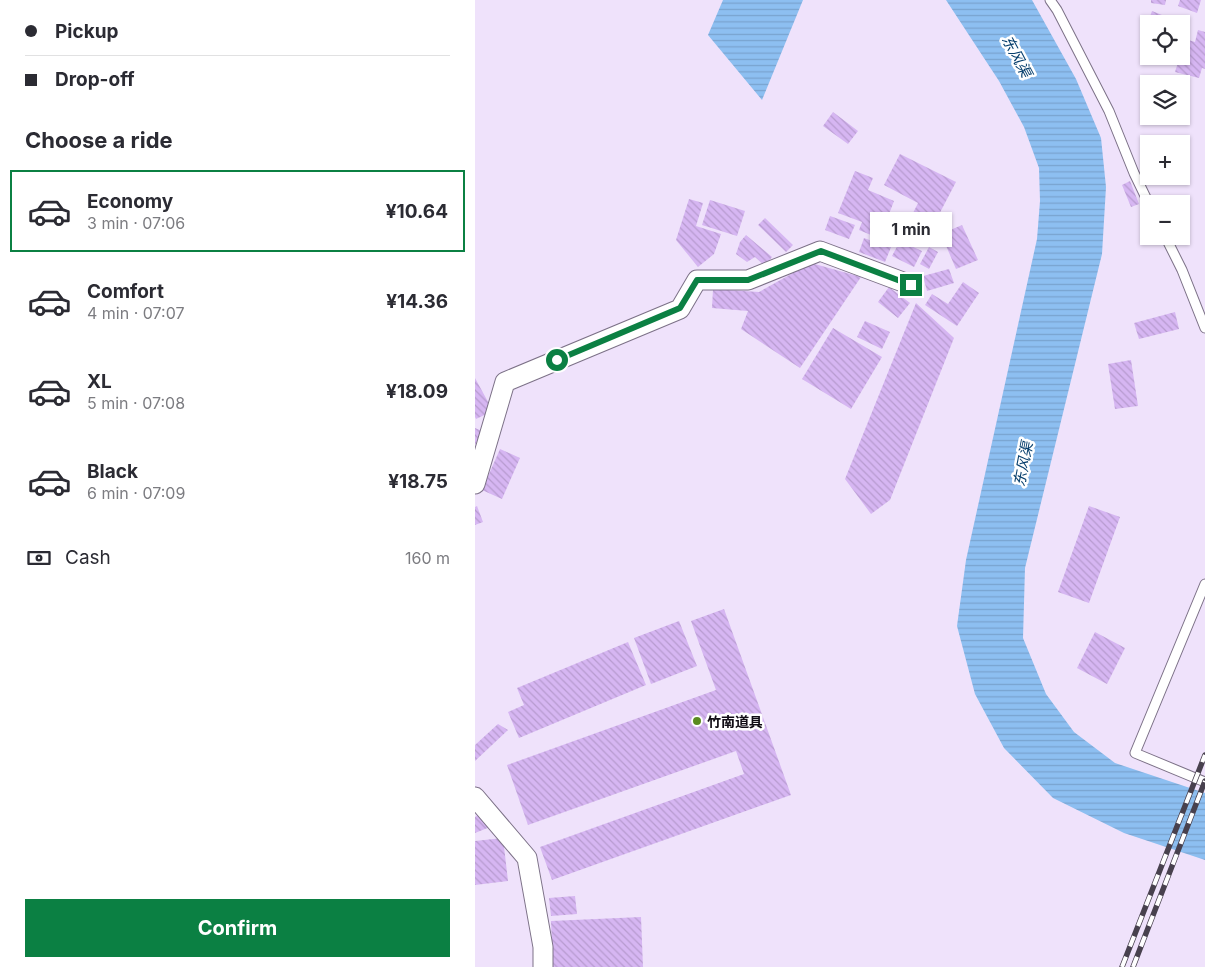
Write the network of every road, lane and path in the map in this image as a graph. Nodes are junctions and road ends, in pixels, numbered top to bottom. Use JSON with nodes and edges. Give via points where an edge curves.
{"nodes":[{"id":1,"x":1049,"y":0,"type":"edge"},
{"id":2,"x":1145,"y":195,"type":"edge"},
{"id":3,"x":1170,"y":245,"type":"edge"},
{"id":4,"x":911,"y":285,"type":"dead end"},
{"id":5,"x":1205,"y":328,"type":"edge"},
{"id":6,"x":475,"y":484,"type":"edge"},
{"id":7,"x":1205,"y":584,"type":"edge"},
{"id":8,"x":1205,"y":782,"type":"edge"},
{"id":9,"x":475,"y":797,"type":"edge"},
{"id":10,"x":543,"y":967,"type":"edge"}],
"edges":[{"from":1,"to":2,"type":"lane","via":[[1109,111]]},
{"from":3,"to":5,"type":"lane"},
{"from":4,"to":6,"type":"street","via":[[821,251],[748,280],[697,280],[680,308],[505,382]]},
{"from":7,"to":8,"type":"lane","via":[[1135,753]]},
{"from":9,"to":10,"type":"street","via":[[527,858],[543,947]]}]}
